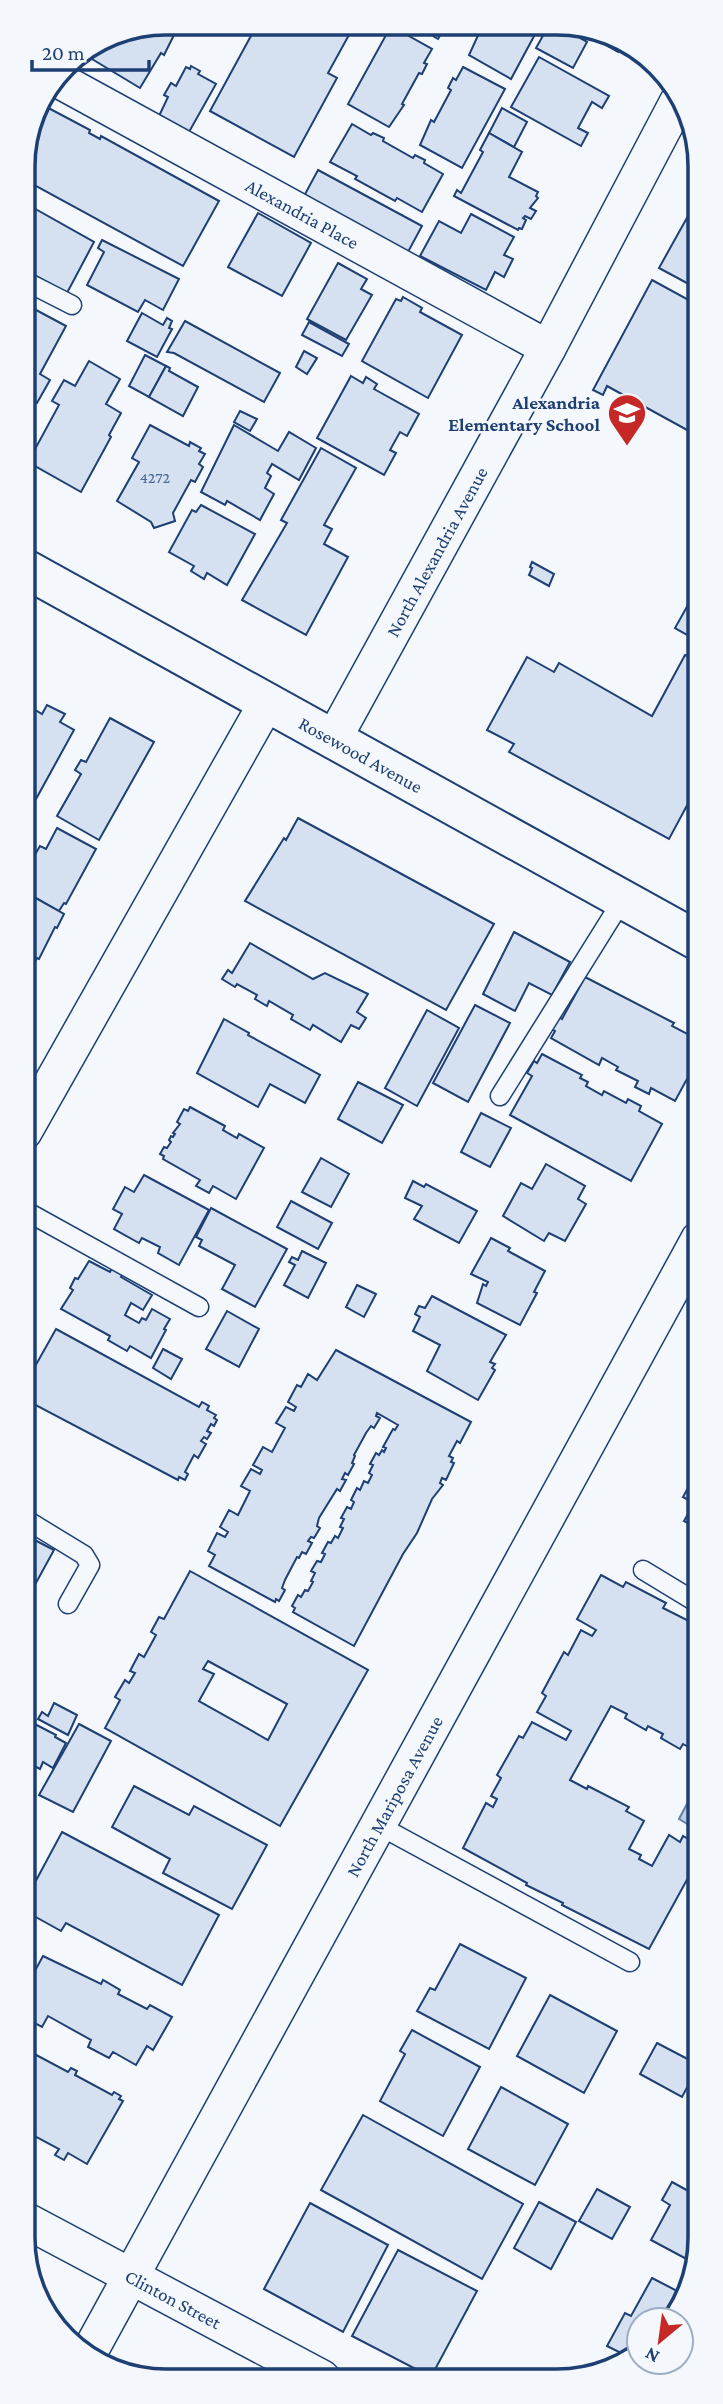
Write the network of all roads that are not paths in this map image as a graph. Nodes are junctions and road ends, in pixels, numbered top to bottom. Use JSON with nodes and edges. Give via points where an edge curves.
{"nodes":[{"id":1,"x":64,"y":83,"type":"edge"},
{"id":2,"x":674,"y":108,"type":"edge"},
{"id":3,"x":35,"y":287,"type":"edge"},
{"id":4,"x":72,"y":306,"type":"dead end"},
{"id":5,"x":548,"y":348,"type":"junction"},
{"id":6,"x":35,"y":575,"type":"edge"},
{"id":7,"x":267,"y":702,"type":"junction"},
{"id":8,"x":333,"y":740,"type":"junction"},
{"id":9,"x":623,"y":899,"type":"junction"},
{"id":10,"x":688,"y":932,"type":"edge"},
{"id":11,"x":499,"y":1096,"type":"dead end"},
{"id":12,"x":35,"y":1113,"type":"edge"},
{"id":13,"x":35,"y":1216,"type":"edge"},
{"id":14,"x":688,"y":1260,"type":"edge"},
{"id":15,"x":199,"y":1307,"type":"dead end"},
{"id":16,"x":35,"y":1526,"type":"edge"},
{"id":17,"x":643,"y":1570,"type":"dead end"},
{"id":18,"x":688,"y":1597,"type":"edge"},
{"id":19,"x":68,"y":1604,"type":"dead end"},
{"id":20,"x":378,"y":1825,"type":"junction"},
{"id":21,"x":630,"y":1962,"type":"dead end"},
{"id":22,"x":35,"y":2225,"type":"edge"},
{"id":23,"x":131,"y":2278,"type":"junction"},
{"id":24,"x":93,"y":2347,"type":"edge"},
{"id":25,"x":304,"y":2369,"type":"edge"}],
"edges":[{"from":1,"to":5,"type":"street","name":"Alexandria Place"},
{"from":2,"to":5,"type":"street","name":"North Alexandria Avenue"},
{"from":3,"to":4,"type":"lane"},
{"from":5,"to":8,"type":"street","name":"North Alexandria Avenue"},
{"from":6,"to":7,"type":"street","name":"Rosewood Avenue"},
{"from":7,"to":8,"type":"street","name":"Rosewood Avenue"},
{"from":7,"to":12,"type":"street"},
{"from":8,"to":9,"type":"street","name":"Rosewood Avenue"},
{"from":9,"to":10,"type":"street","name":"Rosewood Avenue"},
{"from":9,"to":11,"type":"lane"},
{"from":13,"to":15,"type":"lane"},
{"from":14,"to":20,"type":"street","name":"North Mariposa Avenue"},
{"from":16,"to":19,"type":"lane","via":[[84,1555],[90,1564]]},
{"from":17,"to":18,"type":"lane"},
{"from":20,"to":21,"type":"lane"},
{"from":20,"to":23,"type":"street","name":"North Mariposa Avenue"},
{"from":22,"to":23,"type":"street","name":"Clinton Street"},
{"from":23,"to":24,"type":"street","name":"North Mariposa Avenue"},
{"from":23,"to":25,"type":"street","name":"Clinton Street"}]}
